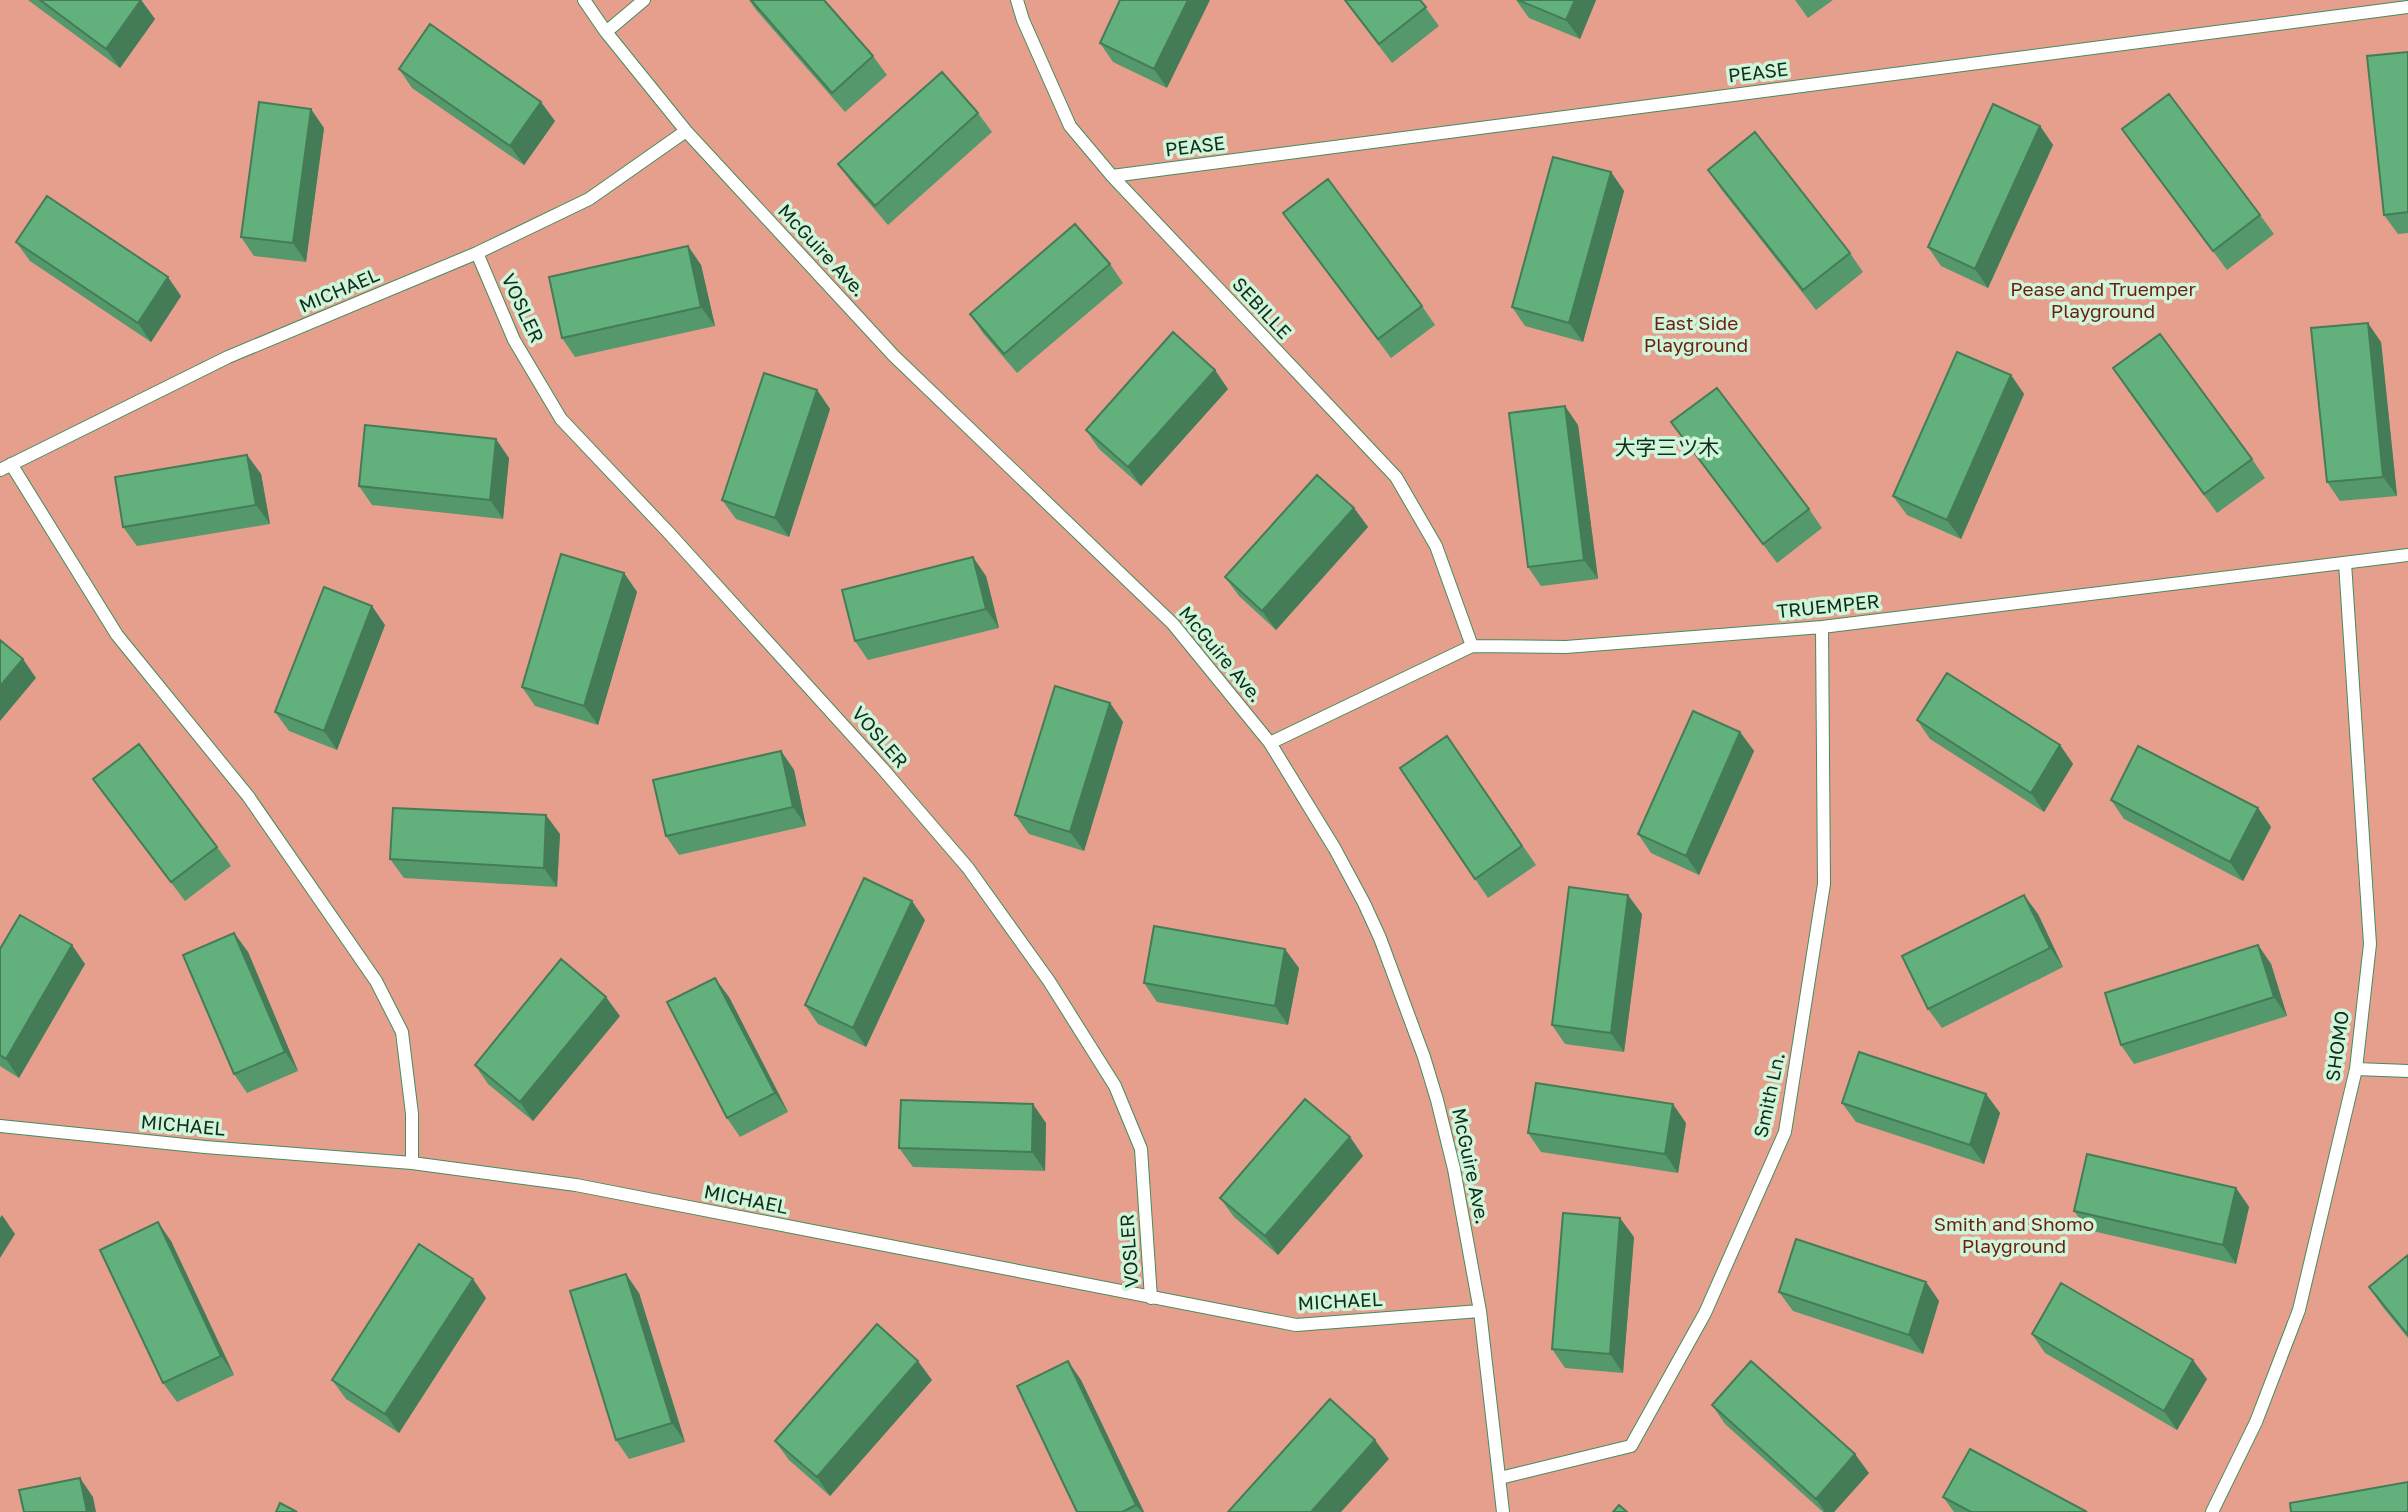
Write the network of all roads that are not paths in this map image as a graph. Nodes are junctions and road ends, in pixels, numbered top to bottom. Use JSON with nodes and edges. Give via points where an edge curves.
{"nodes":[{"id":1,"x":584,"y":0,"type":"edge"},
{"id":2,"x":644,"y":0,"type":"edge"},
{"id":3,"x":1017,"y":0,"type":"edge"},
{"id":4,"x":2408,"y":6,"type":"edge"},
{"id":5,"x":606,"y":32,"type":"junction"},
{"id":6,"x":685,"y":131,"type":"junction"},
{"id":7,"x":1112,"y":176,"type":"junction"},
{"id":8,"x":477,"y":253,"type":"junction"},
{"id":9,"x":5,"y":467,"type":"edge"},
{"id":10,"x":2408,"y":555,"type":"edge"},
{"id":11,"x":2345,"y":563,"type":"junction"},
{"id":12,"x":1822,"y":627,"type":"junction"},
{"id":13,"x":1472,"y":646,"type":"junction"},
{"id":14,"x":1270,"y":743,"type":"junction"},
{"id":15,"x":2356,"y":1069,"type":"junction"},
{"id":16,"x":2408,"y":1071,"type":"edge"},
{"id":17,"x":0,"y":1126,"type":"edge"},
{"id":18,"x":412,"y":1163,"type":"junction"},
{"id":19,"x":1152,"y":1298,"type":"junction"},
{"id":20,"x":1480,"y":1311,"type":"junction"},
{"id":21,"x":1500,"y":1478,"type":"junction"},
{"id":22,"x":1503,"y":1512,"type":"edge"},
{"id":23,"x":2212,"y":1512,"type":"edge"}],
"edges":[{"from":1,"to":5,"type":"lane","name":"McGuire Ave."},
{"from":2,"to":5,"type":"lane"},
{"from":3,"to":7,"type":"lane","name":"SEBILLE","via":[[1070,126]]},
{"from":4,"to":7,"type":"lane","name":"PEASE"},
{"from":5,"to":6,"type":"lane","name":"McGuire Ave."},
{"from":6,"to":8,"type":"lane","name":"MICHAEL","via":[[589,199]]},
{"from":6,"to":14,"type":"lane","name":"McGuire Ave.","via":[[894,355],[1173,624]]},
{"from":7,"to":13,"type":"lane","name":"SEBILLE","via":[[1395,477],[1436,547]]},
{"from":8,"to":9,"type":"lane","name":"MICHAEL","via":[[228,357]]},
{"from":8,"to":19,"type":"lane","name":"VOSLER","via":[[514,340],[561,419],[873,758],[968,868],[1049,981],[1115,1086],[1141,1149]]},
{"from":9,"to":18,"type":"lane","via":[[117,635],[248,796],[376,981],[402,1032],[412,1114]]},
{"from":10,"to":11,"type":"lane","name":"TRUEMPER"},
{"from":11,"to":12,"type":"lane","name":"TRUEMPER"},
{"from":11,"to":15,"type":"lane","name":"SHOMO","via":[[2370,944]]},
{"from":12,"to":13,"type":"lane","name":"TRUEMPER","via":[[1566,647]]},
{"from":12,"to":21,"type":"lane","name":"Smith Ln.","via":[[1824,884],[1785,1132],[1704,1313],[1631,1446]]},
{"from":13,"to":14,"type":"lane","name":"TRUEMPER"},
{"from":14,"to":20,"type":"lane","name":"McGuire Ave.","via":[[1364,903],[1398,987],[1437,1100]]},
{"from":15,"to":16,"type":"lane"},
{"from":15,"to":23,"type":"lane","name":"SHOMO","via":[[2299,1310],[2256,1423]]},
{"from":17,"to":18,"type":"lane","name":"MICHAEL"},
{"from":18,"to":19,"type":"lane","name":"MICHAEL","via":[[576,1185]]},
{"from":19,"to":20,"type":"lane","name":"MICHAEL","via":[[1296,1325]]},
{"from":20,"to":21,"type":"lane","name":"McGuire Ave."},
{"from":21,"to":22,"type":"lane","name":"McGuire Ave."}]}
